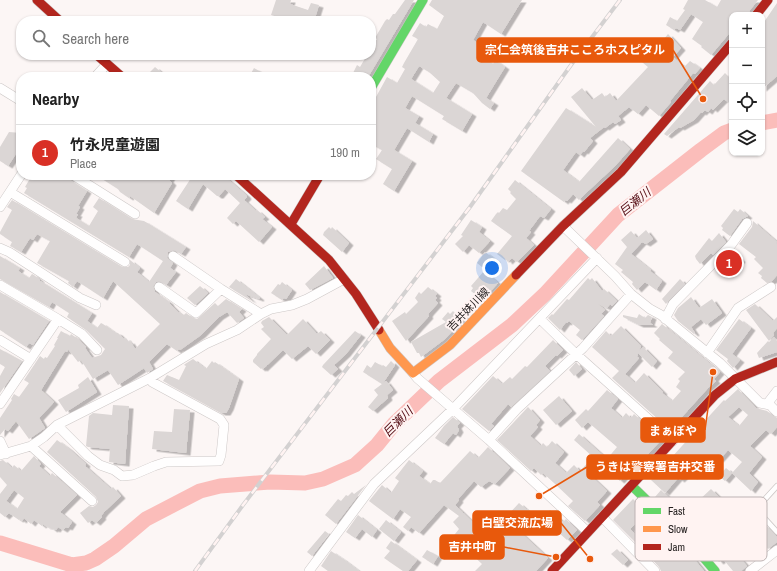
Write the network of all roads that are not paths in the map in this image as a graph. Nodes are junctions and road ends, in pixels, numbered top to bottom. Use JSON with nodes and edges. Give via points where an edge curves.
{"nodes":[{"id":1,"x":37,"y":0,"type":"edge"},
{"id":2,"x":423,"y":0,"type":"edge"},
{"id":3,"x":768,"y":0,"type":"edge"},
{"id":4,"x":758,"y":12,"type":"edge"},
{"id":5,"x":55,"y":16,"type":"edge"},
{"id":6,"x":729,"y":46,"type":"edge"},
{"id":7,"x":103,"y":60,"type":"edge"},
{"id":8,"x":107,"y":64,"type":"junction"},
{"id":9,"x":100,"y":72,"type":"edge"},
{"id":10,"x":116,"y":72,"type":"edge"},
{"id":11,"x":376,"y":80,"type":"edge"},
{"id":12,"x":0,"y":88,"type":"edge"},
{"id":13,"x":16,"y":98,"type":"edge"},
{"id":14,"x":18,"y":180,"type":"edge"},
{"id":15,"x":81,"y":180,"type":"edge"},
{"id":16,"x":242,"y":180,"type":"edge"},
{"id":17,"x":317,"y":180,"type":"edge"},
{"id":18,"x":10,"y":192,"type":"junction"},
{"id":19,"x":0,"y":207,"type":"edge"},
{"id":20,"x":134,"y":214,"type":"dead end"},
{"id":21,"x":747,"y":223,"type":"dead end"},
{"id":22,"x":291,"y":224,"type":"junction"},
{"id":23,"x":565,"y":227,"type":"junction"},
{"id":24,"x":0,"y":248,"type":"edge"},
{"id":25,"x":173,"y":256,"type":"dead end"},
{"id":26,"x":596,"y":257,"type":"junction"},
{"id":27,"x":125,"y":262,"type":"dead end"},
{"id":28,"x":344,"y":279,"type":"junction"},
{"id":29,"x":0,"y":285,"type":"edge"},
{"id":30,"x":159,"y":287,"type":"dead end"},
{"id":31,"x":771,"y":287,"type":"dead end"},
{"id":32,"x":221,"y":289,"type":"junction"},
{"id":33,"x":631,"y":294,"type":"junction"},
{"id":34,"x":96,"y":305,"type":"dead end"},
{"id":35,"x":261,"y":314,"type":"junction"},
{"id":36,"x":58,"y":319,"type":"junction"},
{"id":37,"x":540,"y":319,"type":"junction"},
{"id":38,"x":665,"y":319,"type":"junction"},
{"id":39,"x":0,"y":340,"type":"edge"},
{"id":40,"x":97,"y":350,"type":"dead end"},
{"id":41,"x":707,"y":353,"type":"junction"},
{"id":42,"x":576,"y":354,"type":"junction"},
{"id":43,"x":31,"y":359,"type":"junction"},
{"id":44,"x":777,"y":362,"type":"edge"},
{"id":45,"x":415,"y":376,"type":"junction"},
{"id":46,"x":150,"y":378,"type":"junction"},
{"id":47,"x":736,"y":379,"type":"junction"},
{"id":48,"x":777,"y":391,"type":"edge"},
{"id":49,"x":1,"y":400,"type":"edge"},
{"id":50,"x":767,"y":404,"type":"junction"},
{"id":51,"x":450,"y":408,"type":"junction"},
{"id":52,"x":777,"y":412,"type":"edge"},
{"id":53,"x":57,"y":425,"type":"junction"},
{"id":54,"x":489,"y":440,"type":"junction"},
{"id":55,"x":0,"y":441,"type":"edge"},
{"id":56,"x":673,"y":441,"type":"junction"},
{"id":57,"x":31,"y":446,"type":"junction"},
{"id":58,"x":3,"y":454,"type":"edge"},
{"id":59,"x":632,"y":486,"type":"junction"},
{"id":60,"x":777,"y":486,"type":"edge"},
{"id":61,"x":643,"y":497,"type":"edge"},
{"id":62,"x":766,"y":497,"type":"edge"},
{"id":63,"x":92,"y":501,"type":"dead end"},
{"id":64,"x":602,"y":517,"type":"junction"},
{"id":65,"x":767,"y":521,"type":"edge"},
{"id":66,"x":588,"y":532,"type":"junction"},
{"id":67,"x":777,"y":532,"type":"edge"},
{"id":68,"x":777,"y":550,"type":"edge"},
{"id":69,"x":635,"y":551,"type":"edge"},
{"id":70,"x":767,"y":558,"type":"edge"},
{"id":71,"x":645,"y":561,"type":"edge"},
{"id":72,"x":706,"y":561,"type":"edge"},
{"id":73,"x":763,"y":561,"type":"edge"},
{"id":74,"x":309,"y":571,"type":"edge"},
{"id":75,"x":552,"y":571,"type":"edge"},
{"id":76,"x":655,"y":571,"type":"edge"},
{"id":77,"x":715,"y":571,"type":"edge"},
{"id":78,"x":750,"y":571,"type":"edge"}],
"edges":[{"from":1,"to":5,"type":"main road"},
{"from":2,"to":11,"type":"main road"},
{"from":3,"to":4,"type":"main road"},
{"from":6,"to":23,"type":"main road","name":"吉井妹川線","via":[[621,172]]},
{"from":7,"to":8,"type":"main road"},
{"from":8,"to":9,"type":"street"},
{"from":8,"to":10,"type":"main road"},
{"from":12,"to":13,"type":"street"},
{"from":14,"to":18,"type":"street"},
{"from":15,"to":20,"type":"street"},
{"from":16,"to":22,"type":"main road"},
{"from":17,"to":22,"type":"main road"},
{"from":18,"to":19,"type":"street"},
{"from":18,"to":27,"type":"street"},
{"from":21,"to":38,"type":"street","via":[[731,245],[673,304]]},
{"from":22,"to":28,"type":"main road","via":[[329,260]]},
{"from":23,"to":26,"type":"street"},
{"from":23,"to":45,"type":"main road","name":"吉井妹川線","via":[[450,345]]},
{"from":24,"to":34,"type":"street","via":[[80,298]]},
{"from":25,"to":32,"type":"street"},
{"from":26,"to":33,"type":"street"},
{"from":26,"to":37,"type":"street"},
{"from":28,"to":35,"type":"street","via":[[307,299]]},
{"from":28,"to":45,"type":"main road","via":[[390,348]]},
{"from":29,"to":36,"type":"street"},
{"from":30,"to":32,"type":"street","via":[[196,313]]},
{"from":31,"to":41,"type":"street","via":[[738,308]]},
{"from":32,"to":35,"type":"street"},
{"from":33,"to":38,"type":"street"},
{"from":33,"to":42,"type":"street"},
{"from":35,"to":46,"type":"street"},
{"from":36,"to":40,"type":"street","via":[[82,334]]},
{"from":36,"to":43,"type":"street"},
{"from":37,"to":42,"type":"street"},
{"from":37,"to":51,"type":"street"},
{"from":38,"to":41,"type":"street"},
{"from":39,"to":43,"type":"street"},
{"from":41,"to":47,"type":"street"},
{"from":42,"to":54,"type":"street","via":[[517,408]]},
{"from":42,"to":56,"type":"street"},
{"from":43,"to":49,"type":"street"},
{"from":44,"to":47,"type":"main road"},
{"from":45,"to":51,"type":"street"},
{"from":46,"to":53,"type":"street"},
{"from":46,"to":53,"type":"street","via":[[152,382],[220,419],[224,425],[219,461],[166,462],[134,475],[122,476],[88,456]]},
{"from":47,"to":50,"type":"street","via":[[760,403]]},
{"from":47,"to":56,"type":"main road","via":[[715,395]]},
{"from":48,"to":50,"type":"street"},
{"from":50,"to":52,"type":"street"},
{"from":51,"to":54,"type":"street"},
{"from":51,"to":74,"type":"street","via":[[374,484]]},
{"from":53,"to":57,"type":"street"},
{"from":54,"to":66,"type":"street"},
{"from":55,"to":58,"type":"street"},
{"from":56,"to":59,"type":"main road"},
{"from":57,"to":58,"type":"street"},
{"from":57,"to":63,"type":"street"},
{"from":59,"to":61,"type":"main road"},
{"from":59,"to":64,"type":"main road"},
{"from":60,"to":62,"type":"lane"},
{"from":64,"to":66,"type":"main road"},
{"from":64,"to":69,"type":"street"},
{"from":65,"to":67,"type":"lane"},
{"from":66,"to":75,"type":"main road"},
{"from":68,"to":70,"type":"street"},
{"from":71,"to":76,"type":"street"},
{"from":72,"to":77,"type":"main road"},
{"from":73,"to":78,"type":"street"}]}
